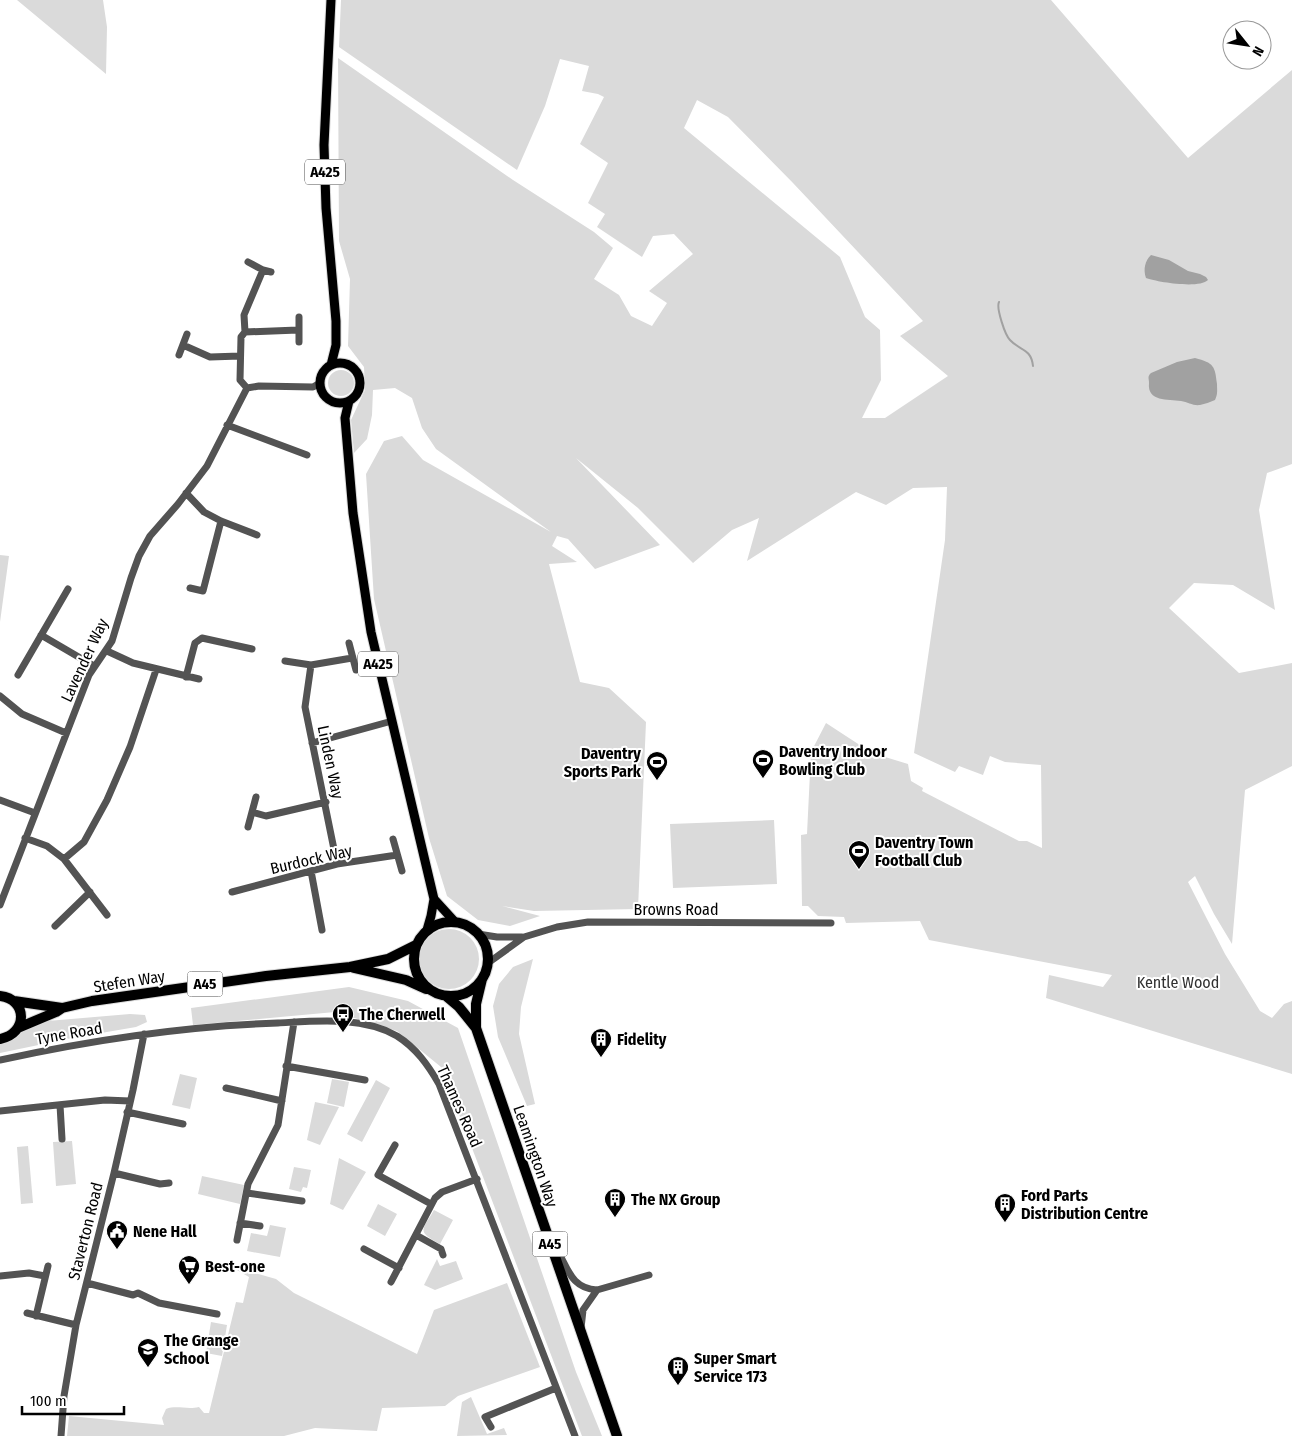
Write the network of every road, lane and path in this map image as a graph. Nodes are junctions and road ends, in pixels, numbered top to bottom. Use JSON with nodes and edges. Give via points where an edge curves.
{"nodes":[{"id":1,"x":331,"y":0,"type":"edge"},
{"id":2,"x":248,"y":262,"type":"dead end"},
{"id":3,"x":263,"y":270,"type":"junction"},
{"id":4,"x":271,"y":272,"type":"dead end"},
{"id":5,"x":300,"y":317,"type":"dead end"},
{"id":6,"x":298,"y":330,"type":"junction"},
{"id":7,"x":245,"y":332,"type":"junction"},
{"id":8,"x":187,"y":334,"type":"dead end"},
{"id":9,"x":299,"y":342,"type":"dead end"},
{"id":10,"x":183,"y":345,"type":"junction"},
{"id":11,"x":336,"y":345,"type":"junction"},
{"id":12,"x":179,"y":355,"type":"dead end"},
{"id":13,"x":240,"y":356,"type":"junction"},
{"id":14,"x":345,"y":363,"type":"junction"},
{"id":15,"x":332,"y":364,"type":"junction"},
{"id":16,"x":247,"y":388,"type":"junction"},
{"id":17,"x":321,"y":388,"type":"junction"},
{"id":18,"x":349,"y":401,"type":"junction"},
{"id":19,"x":336,"y":402,"type":"junction"},
{"id":20,"x":345,"y":418,"type":"junction"},
{"id":21,"x":227,"y":425,"type":"junction"},
{"id":22,"x":307,"y":455,"type":"dead end"},
{"id":23,"x":186,"y":493,"type":"junction"},
{"id":24,"x":221,"y":522,"type":"junction"},
{"id":25,"x":257,"y":535,"type":"dead end"},
{"id":26,"x":190,"y":588,"type":"dead end"},
{"id":27,"x":68,"y":589,"type":"dead end"},
{"id":28,"x":41,"y":635,"type":"junction"},
{"id":29,"x":349,"y":643,"type":"dead end"},
{"id":30,"x":106,"y":650,"type":"junction"},
{"id":31,"x":252,"y":650,"type":"dead end"},
{"id":32,"x":352,"y":658,"type":"junction"},
{"id":33,"x":285,"y":661,"type":"dead end"},
{"id":34,"x":311,"y":665,"type":"junction"},
{"id":35,"x":94,"y":666,"type":"junction"},
{"id":36,"x":156,"y":670,"type":"junction"},
{"id":37,"x":356,"y":670,"type":"dead end"},
{"id":38,"x":18,"y":674,"type":"dead end"},
{"id":39,"x":186,"y":676,"type":"junction"},
{"id":40,"x":199,"y":679,"type":"dead end"},
{"id":41,"x":0,"y":696,"type":"edge"},
{"id":42,"x":392,"y":721,"type":"junction"},
{"id":43,"x":66,"y":732,"type":"junction"},
{"id":44,"x":312,"y":743,"type":"junction"},
{"id":45,"x":256,"y":797,"type":"dead end"},
{"id":46,"x":0,"y":800,"type":"edge"},
{"id":47,"x":326,"y":802,"type":"junction"},
{"id":48,"x":252,"y":812,"type":"junction"},
{"id":49,"x":35,"y":814,"type":"junction"},
{"id":50,"x":248,"y":827,"type":"dead end"},
{"id":51,"x":26,"y":838,"type":"junction"},
{"id":52,"x":393,"y":839,"type":"dead end"},
{"id":53,"x":397,"y":855,"type":"junction"},
{"id":54,"x":64,"y":859,"type":"junction"},
{"id":55,"x":337,"y":864,"type":"junction"},
{"id":56,"x":311,"y":871,"type":"junction"},
{"id":57,"x":402,"y":871,"type":"dead end"},
{"id":58,"x":3,"y":891,"type":"edge"},
{"id":59,"x":90,"y":892,"type":"junction"},
{"id":60,"x":232,"y":892,"type":"dead end"},
{"id":61,"x":434,"y":899,"type":"junction"},
{"id":62,"x":0,"y":905,"type":"edge"},
{"id":63,"x":107,"y":915,"type":"dead end"},
{"id":64,"x":455,"y":922,"type":"junction"},
{"id":65,"x":831,"y":923,"type":"dead end"},
{"id":66,"x":54,"y":926,"type":"dead end"},
{"id":67,"x":322,"y":930,"type":"dead end"},
{"id":68,"x":427,"y":930,"type":"junction"},
{"id":69,"x":478,"y":934,"type":"junction"},
{"id":70,"x":524,"y":937,"type":"junction"},
{"id":71,"x":416,"y":945,"type":"junction"},
{"id":72,"x":488,"y":962,"type":"junction"},
{"id":73,"x":350,"y":967,"type":"junction"},
{"id":74,"x":482,"y":979,"type":"junction"},
{"id":75,"x":430,"y":990,"type":"junction"},
{"id":76,"x":0,"y":996,"type":"edge"},
{"id":77,"x":446,"y":996,"type":"junction"},
{"id":78,"x":14,"y":1001,"type":"junction"},
{"id":79,"x":62,"y":1008,"type":"junction"},
{"id":80,"x":294,"y":1022,"type":"junction"},
{"id":81,"x":18,"y":1028,"type":"junction"},
{"id":82,"x":476,"y":1028,"type":"junction"},
{"id":83,"x":144,"y":1034,"type":"junction"},
{"id":84,"x":0,"y":1039,"type":"edge"},
{"id":85,"x":0,"y":1060,"type":"edge"},
{"id":86,"x":286,"y":1066,"type":"junction"},
{"id":87,"x":365,"y":1080,"type":"dead end"},
{"id":88,"x":226,"y":1088,"type":"dead end"},
{"id":89,"x":130,"y":1101,"type":"junction"},
{"id":90,"x":282,"y":1101,"type":"junction"},
{"id":91,"x":60,"y":1105,"type":"junction"},
{"id":92,"x":0,"y":1111,"type":"edge"},
{"id":93,"x":127,"y":1112,"type":"junction"},
{"id":94,"x":183,"y":1124,"type":"dead end"},
{"id":95,"x":62,"y":1139,"type":"dead end"},
{"id":96,"x":395,"y":1145,"type":"dead end"},
{"id":97,"x":114,"y":1173,"type":"junction"},
{"id":98,"x":477,"y":1179,"type":"junction"},
{"id":99,"x":169,"y":1183,"type":"dead end"},
{"id":100,"x":246,"y":1193,"type":"junction"},
{"id":101,"x":302,"y":1201,"type":"dead end"},
{"id":102,"x":431,"y":1204,"type":"junction"},
{"id":103,"x":240,"y":1223,"type":"junction"},
{"id":104,"x":260,"y":1226,"type":"dead end"},
{"id":105,"x":416,"y":1235,"type":"junction"},
{"id":106,"x":547,"y":1235,"type":"junction"},
{"id":107,"x":237,"y":1240,"type":"dead end"},
{"id":108,"x":364,"y":1249,"type":"dead end"},
{"id":109,"x":443,"y":1255,"type":"dead end"},
{"id":110,"x":48,"y":1266,"type":"dead end"},
{"id":111,"x":399,"y":1268,"type":"junction"},
{"id":112,"x":649,"y":1275,"type":"dead end"},
{"id":113,"x":0,"y":1276,"type":"edge"},
{"id":114,"x":45,"y":1276,"type":"junction"},
{"id":115,"x":391,"y":1282,"type":"dead end"},
{"id":116,"x":86,"y":1283,"type":"junction"},
{"id":117,"x":597,"y":1290,"type":"junction"},
{"id":118,"x":27,"y":1313,"type":"dead end"},
{"id":119,"x":217,"y":1314,"type":"dead end"},
{"id":120,"x":36,"y":1316,"type":"junction"},
{"id":121,"x":76,"y":1325,"type":"junction"},
{"id":122,"x":581,"y":1334,"type":"junction"},
{"id":123,"x":556,"y":1388,"type":"junction"},
{"id":124,"x":491,"y":1427,"type":"dead end"},
{"id":125,"x":61,"y":1436,"type":"edge"},
{"id":126,"x":575,"y":1436,"type":"edge"},
{"id":127,"x":617,"y":1436,"type":"edge"}],
"edges":[{"from":1,"to":11,"type":"main road","number":"A425","via":[[324,145]]},
{"from":2,"to":3,"type":"street"},
{"from":3,"to":4,"type":"street"},
{"from":3,"to":7,"type":"street","via":[[244,314]]},
{"from":5,"to":6,"type":"street"},
{"from":6,"to":7,"type":"street"},
{"from":6,"to":9,"type":"street"},
{"from":7,"to":13,"type":"street","via":[[241,337]]},
{"from":8,"to":10,"type":"street"},
{"from":10,"to":12,"type":"street"},
{"from":10,"to":13,"type":"street","via":[[210,357]]},
{"from":11,"to":14,"type":"main road","number":"A425"},
{"from":11,"to":15,"type":"main road","number":"A425"},
{"from":13,"to":16,"type":"street","via":[[240,380]]},
{"from":14,"to":15,"type":"main road"},
{"from":14,"to":18,"type":"main road","via":[[357,370],[360,379],[358,392]]},
{"from":15,"to":17,"type":"main road","via":[[324,370]]},
{"from":16,"to":17,"type":"street"},
{"from":16,"to":21,"type":"street","name":"Lavender Way"},
{"from":17,"to":19,"type":"main road","via":[[328,399]]},
{"from":18,"to":19,"type":"main road"},
{"from":18,"to":20,"type":"main road","number":"A425"},
{"from":19,"to":20,"type":"main road","number":"A425"},
{"from":20,"to":42,"type":"main road","number":"A425","via":[[353,513],[370,632]]},
{"from":21,"to":22,"type":"street","via":[[300,448]]},
{"from":21,"to":23,"type":"street","name":"Lavender Way","via":[[207,466]]},
{"from":23,"to":24,"type":"street","via":[[204,512]]},
{"from":23,"to":30,"type":"street","name":"Lavender Way","via":[[150,536],[131,578],[112,641]]},
{"from":24,"to":25,"type":"street"},
{"from":24,"to":26,"type":"street","via":[[203,591]]},
{"from":27,"to":28,"type":"street"},
{"from":28,"to":35,"type":"street"},
{"from":28,"to":38,"type":"street"},
{"from":29,"to":32,"type":"street"},
{"from":30,"to":35,"type":"street","name":"Lavender Way"},
{"from":30,"to":36,"type":"street"},
{"from":31,"to":39,"type":"street","via":[[202,638],[195,643]]},
{"from":32,"to":34,"type":"street"},
{"from":32,"to":37,"type":"street"},
{"from":33,"to":34,"type":"street"},
{"from":34,"to":44,"type":"street","name":"Linden Way","via":[[305,707]]},
{"from":35,"to":43,"type":"street","name":"Lavender Way"},
{"from":36,"to":39,"type":"street"},
{"from":36,"to":54,"type":"street","via":[[130,747],[107,800],[84,842]]},
{"from":39,"to":40,"type":"street"},
{"from":41,"to":43,"type":"street","via":[[22,714]]},
{"from":42,"to":44,"type":"street"},
{"from":42,"to":61,"type":"main road","number":"A425"},
{"from":43,"to":49,"type":"street","name":"Lavender Way"},
{"from":44,"to":47,"type":"street","name":"Linden Way"},
{"from":45,"to":48,"type":"street"},
{"from":46,"to":49,"type":"street"},
{"from":47,"to":48,"type":"street","via":[[266,816]]},
{"from":47,"to":55,"type":"street","name":"Linden Way"},
{"from":48,"to":50,"type":"street"},
{"from":49,"to":51,"type":"street","name":"Lavender Way"},
{"from":51,"to":54,"type":"street","via":[[47,846]]},
{"from":51,"to":58,"type":"street","name":"Lavender Way"},
{"from":52,"to":53,"type":"street"},
{"from":53,"to":55,"type":"street","name":"Burdock Way"},
{"from":53,"to":57,"type":"street"},
{"from":54,"to":59,"type":"street"},
{"from":55,"to":56,"type":"street","name":"Burdock Way"},
{"from":56,"to":60,"type":"street","name":"Burdock Way"},
{"from":56,"to":67,"type":"street"},
{"from":58,"to":62,"type":"street","name":"Lavender Way"},
{"from":59,"to":63,"type":"street"},
{"from":59,"to":66,"type":"street"},
{"from":61,"to":64,"type":"main road"},
{"from":61,"to":68,"type":"main road"},
{"from":64,"to":68,"type":"highway"},
{"from":64,"to":69,"type":"highway"},
{"from":65,"to":70,"type":"street","name":"Browns Road","via":[[588,922]]},
{"from":68,"to":71,"type":"highway"},
{"from":69,"to":70,"type":"street","name":"Browns Road"},
{"from":69,"to":72,"type":"highway","via":[[487,949]]},
{"from":70,"to":72,"type":"street","name":"Browns Road"},
{"from":71,"to":73,"type":"highway","number":"A45","via":[[388,959]]},
{"from":71,"to":75,"type":"highway","via":[[413,956],[416,973]]},
{"from":72,"to":74,"type":"highway"},
{"from":73,"to":75,"type":"highway","number":"A45","via":[[406,980]]},
{"from":73,"to":79,"type":"highway","name":"Stefen Way","number":"A45","via":[[144,993]]},
{"from":74,"to":77,"type":"highway","via":[[466,994]]},
{"from":74,"to":82,"type":"highway","name":"Leamington Way","number":"A45","via":[[476,1004]]},
{"from":75,"to":77,"type":"highway"},
{"from":76,"to":78,"type":"highway","name":"Stefen Way"},
{"from":77,"to":82,"type":"highway","name":"Leamington Way","number":"A45"},
{"from":78,"to":79,"type":"highway","name":"Stefen Way","number":"A45"},
{"from":78,"to":81,"type":"highway","via":[[21,1014]]},
{"from":79,"to":81,"type":"highway","name":"Stefen Way","number":"A45"},
{"from":80,"to":83,"type":"street","name":"Thames Road"},
{"from":80,"to":86,"type":"street"},
{"from":80,"to":98,"type":"street","name":"Thames Road","via":[[342,1022],[366,1026],[396,1036],[416,1052],[439,1084]]},
{"from":81,"to":84,"type":"highway","name":"Stefen Way"},
{"from":82,"to":106,"type":"highway","name":"Leamington Way","number":"A45"},
{"from":83,"to":85,"type":"street","name":"Tyne Road"},
{"from":83,"to":89,"type":"street","name":"Staverton Road"},
{"from":86,"to":87,"type":"street"},
{"from":86,"to":90,"type":"street"},
{"from":88,"to":90,"type":"street"},
{"from":89,"to":91,"type":"street"},
{"from":89,"to":93,"type":"street","name":"Staverton Road"},
{"from":90,"to":100,"type":"street","via":[[278,1125]]},
{"from":91,"to":92,"type":"street"},
{"from":91,"to":95,"type":"street"},
{"from":93,"to":94,"type":"street"},
{"from":93,"to":97,"type":"street","name":"Staverton Road"},
{"from":96,"to":102,"type":"street","via":[[378,1175]]},
{"from":97,"to":99,"type":"street","via":[[160,1184]]},
{"from":97,"to":116,"type":"street","name":"Staverton Road"},
{"from":98,"to":102,"type":"street","via":[[442,1192]]},
{"from":98,"to":123,"type":"street","name":"Thames Road"},
{"from":100,"to":101,"type":"street"},
{"from":100,"to":103,"type":"street"},
{"from":102,"to":105,"type":"street"},
{"from":103,"to":104,"type":"street"},
{"from":103,"to":107,"type":"street"},
{"from":105,"to":109,"type":"street","via":[[441,1249]]},
{"from":105,"to":111,"type":"street"},
{"from":106,"to":117,"type":"street","via":[[577,1285]]},
{"from":106,"to":122,"type":"highway","name":"Leamington Way","number":"A45"},
{"from":108,"to":111,"type":"street"},
{"from":110,"to":114,"type":"street"},
{"from":111,"to":115,"type":"street"},
{"from":112,"to":117,"type":"street"},
{"from":113,"to":114,"type":"street","via":[[29,1273]]},
{"from":114,"to":120,"type":"street"},
{"from":116,"to":119,"type":"street","via":[[133,1295],[138,1293],[159,1303]]},
{"from":116,"to":121,"type":"street","name":"Staverton Road"},
{"from":117,"to":122,"type":"street","via":[[583,1310]]},
{"from":118,"to":120,"type":"street"},
{"from":120,"to":121,"type":"street"},
{"from":121,"to":125,"type":"street","name":"Staverton Road"},
{"from":122,"to":127,"type":"highway","name":"Leamington Way","number":"A45"},
{"from":123,"to":124,"type":"street","via":[[485,1417]]},
{"from":123,"to":126,"type":"street","name":"Thames Road"}]}
